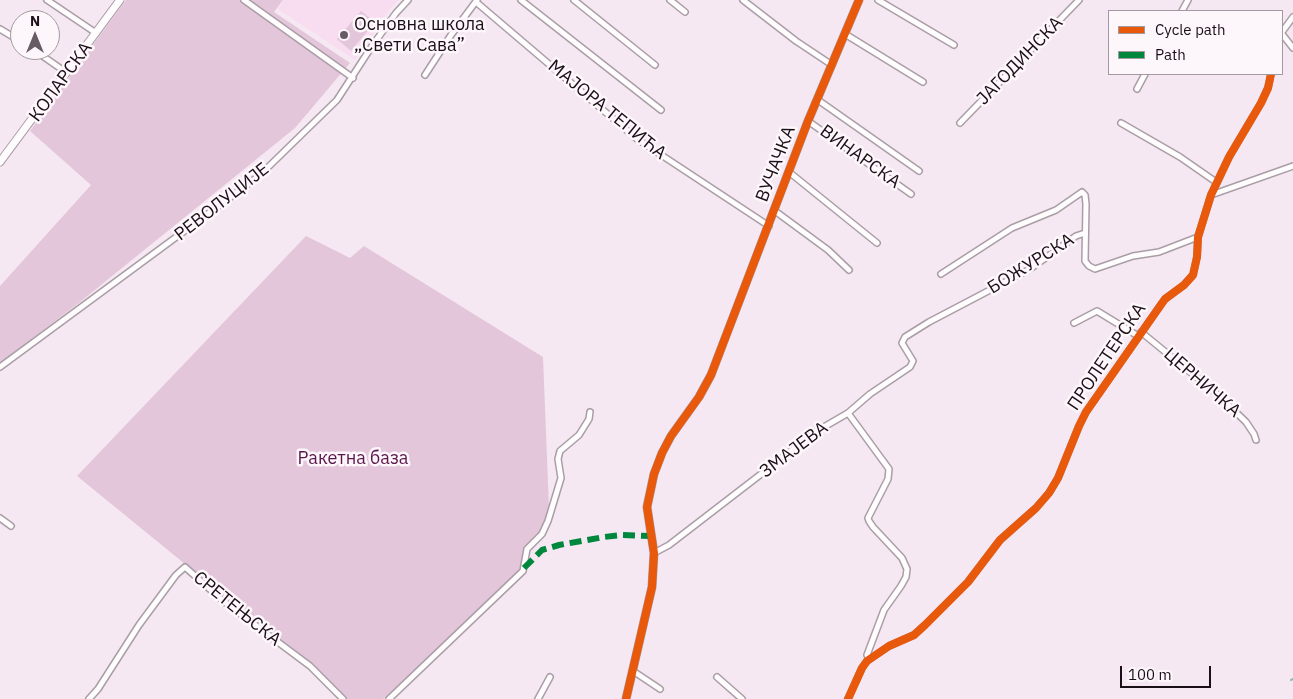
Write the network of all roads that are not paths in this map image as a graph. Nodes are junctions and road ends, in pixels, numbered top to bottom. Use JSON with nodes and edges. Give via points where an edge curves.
{"nodes":[{"id":1,"x":48,"y":0,"type":"edge"},
{"id":2,"x":120,"y":0,"type":"edge"},
{"id":3,"x":244,"y":0,"type":"edge"},
{"id":4,"x":408,"y":0,"type":"edge"},
{"id":5,"x":521,"y":0,"type":"edge"},
{"id":6,"x":574,"y":0,"type":"edge"},
{"id":7,"x":670,"y":0,"type":"edge"},
{"id":8,"x":743,"y":0,"type":"edge"},
{"id":9,"x":859,"y":0,"type":"edge"},
{"id":10,"x":878,"y":0,"type":"edge"},
{"id":11,"x":1080,"y":0,"type":"edge"},
{"id":12,"x":477,"y":1,"type":"edge"},
{"id":13,"x":685,"y":12,"type":"dead end"},
{"id":14,"x":1293,"y":17,"type":"edge"},
{"id":15,"x":1283,"y":32,"type":"edge"},
{"id":16,"x":96,"y":33,"type":"junction"},
{"id":17,"x":845,"y":34,"type":"junction"},
{"id":18,"x":1283,"y":34,"type":"edge"},
{"id":19,"x":954,"y":45,"type":"dead end"},
{"id":20,"x":1293,"y":48,"type":"edge"},
{"id":21,"x":49,"y":60,"type":"edge"},
{"id":22,"x":655,"y":65,"type":"dead end"},
{"id":23,"x":832,"y":66,"type":"junction"},
{"id":24,"x":68,"y":73,"type":"junction"},
{"id":25,"x":425,"y":75,"type":"dead end"},
{"id":26,"x":1144,"y":75,"type":"edge"},
{"id":27,"x":1271,"y":75,"type":"edge"},
{"id":28,"x":353,"y":78,"type":"junction"},
{"id":29,"x":924,"y":82,"type":"dead end"},
{"id":30,"x":1137,"y":89,"type":"dead end"},
{"id":31,"x":818,"y":100,"type":"junction"},
{"id":32,"x":661,"y":110,"type":"dead end"},
{"id":33,"x":808,"y":121,"type":"junction"},
{"id":34,"x":960,"y":123,"type":"dead end"},
{"id":35,"x":1121,"y":123,"type":"dead end"},
{"id":36,"x":0,"y":162,"type":"edge"},
{"id":37,"x":1293,"y":166,"type":"edge"},
{"id":38,"x":920,"y":171,"type":"dead end"},
{"id":39,"x":789,"y":172,"type":"junction"},
{"id":40,"x":1216,"y":182,"type":"junction"},
{"id":41,"x":911,"y":194,"type":"dead end"},
{"id":42,"x":1211,"y":195,"type":"junction"},
{"id":43,"x":775,"y":211,"type":"junction"},
{"id":44,"x":769,"y":226,"type":"junction"},
{"id":45,"x":1085,"y":233,"type":"junction"},
{"id":46,"x":1198,"y":237,"type":"junction"},
{"id":47,"x":877,"y":243,"type":"dead end"},
{"id":48,"x":849,"y":270,"type":"dead end"},
{"id":49,"x":940,"y":274,"type":"dead end"},
{"id":50,"x":1074,"y":323,"type":"dead end"},
{"id":51,"x":1139,"y":334,"type":"junction"},
{"id":52,"x":902,"y":339,"type":"joint"},
{"id":53,"x":0,"y":367,"type":"edge"},
{"id":54,"x":590,"y":412,"type":"dead end"},
{"id":55,"x":848,"y":413,"type":"junction"},
{"id":56,"x":1256,"y":440,"type":"dead end"},
{"id":57,"x":0,"y":518,"type":"edge"},
{"id":58,"x":11,"y":526,"type":"dead end"},
{"id":59,"x":654,"y":553,"type":"junction"},
{"id":60,"x":869,"y":659,"type":"junction"},
{"id":61,"x":633,"y":671,"type":"junction"},
{"id":62,"x":550,"y":677,"type":"dead end"},
{"id":63,"x":718,"y":678,"type":"dead end"},
{"id":64,"x":660,"y":689,"type":"dead end"},
{"id":65,"x":89,"y":699,"type":"edge"},
{"id":66,"x":343,"y":699,"type":"edge"},
{"id":67,"x":389,"y":699,"type":"edge"},
{"id":68,"x":538,"y":699,"type":"edge"},
{"id":69,"x":626,"y":699,"type":"edge"},
{"id":70,"x":742,"y":699,"type":"edge"},
{"id":71,"x":848,"y":699,"type":"edge"}],
"edges":[{"from":1,"to":16,"type":"street"},
{"from":2,"to":16,"type":"main road","name":"КОЛАРСКА"},
{"from":3,"to":28,"type":"street"},
{"from":4,"to":28,"type":"street","name":"РЕВОЛУЦИЈЕ","via":[[372,46]]},
{"from":5,"to":32,"type":"street"},
{"from":6,"to":22,"type":"street"},
{"from":7,"to":13,"type":"street"},
{"from":8,"to":23,"type":"street"},
{"from":9,"to":17,"type":"street","name":"ВУЧАЧКА"},
{"from":10,"to":19,"type":"street"},
{"from":11,"to":34,"type":"street","name":"ЈАГОДИНСКА"},
{"from":12,"to":25,"type":"street"},
{"from":12,"to":44,"type":"street","name":"МАЈОРА ТЕПИЋА","via":[[637,139]]},
{"from":14,"to":15,"type":"street"},
{"from":16,"to":24,"type":"main road","name":"КОЛАРСКА"},
{"from":17,"to":23,"type":"street","name":"ВУЧАЧКА"},
{"from":17,"to":29,"type":"street"},
{"from":18,"to":20,"type":"street"},
{"from":21,"to":24,"type":"street"},
{"from":23,"to":31,"type":"street","name":"ВУЧАЧКА"},
{"from":24,"to":36,"type":"main road","name":"КОЛАРСКА"},
{"from":26,"to":30,"type":"street"},
{"from":27,"to":40,"type":"street","name":"ПРОЛЕТЕРСКА","via":[[1261,103]]},
{"from":28,"to":53,"type":"street","name":"РЕВОЛУЦИЈЕ","via":[[318,120],[259,176]]},
{"from":31,"to":33,"type":"street","name":"ВУЧАЧКА"},
{"from":31,"to":38,"type":"street"},
{"from":33,"to":39,"type":"street","name":"ВУЧАЧКА"},
{"from":33,"to":41,"type":"street","name":"ВИНАРСКА"},
{"from":35,"to":40,"type":"street"},
{"from":37,"to":42,"type":"street"},
{"from":39,"to":43,"type":"street","name":"ВУЧАЧКА"},
{"from":39,"to":47,"type":"street"},
{"from":40,"to":42,"type":"street","name":"ПРОЛЕТЕРСКА"},
{"from":42,"to":46,"type":"street","name":"ПРОЛЕТЕРСКА"},
{"from":43,"to":44,"type":"street","name":"ВУЧАЧКА"},
{"from":43,"to":48,"type":"street","via":[[828,250]]},
{"from":44,"to":59,"type":"street","name":"ВУЧАЧКА","via":[[703,392],[673,431],[658,463],[647,507]]},
{"from":45,"to":46,"type":"street","via":[[1085,261],[1095,269],[1133,256],[1159,252]]},
{"from":45,"to":49,"type":"street","name":"БОЖУРСКА","via":[[1086,204],[1082,192],[1056,210],[1012,228]]},
{"from":45,"to":52,"type":"street","name":"БОЖУРСКА","via":[[1030,269]]},
{"from":46,"to":51,"type":"street","name":"ПРОЛЕТЕРСКА","via":[[1192,276],[1165,299]]},
{"from":50,"to":51,"type":"street","name":"ЦЕРНИЧКА","via":[[1097,311]]},
{"from":51,"to":56,"type":"street","name":"ЦЕРНИЧКА","via":[[1217,394],[1246,422]]},
{"from":51,"to":60,"type":"street","name":"ПРОЛЕТЕРСКА","via":[[1082,419],[1049,493],[1000,540],[968,582],[925,625],[914,635]]},
{"from":52,"to":55,"type":"street","name":"ЗМАЈЕВА","via":[[912,364]]},
{"from":54,"to":67,"type":"street","via":[[580,435],[560,451],[561,478],[548,521],[542,534],[529,545],[523,571]]},
{"from":55,"to":59,"type":"street","name":"ЗМАЈЕВА","via":[[817,431],[676,540]]},
{"from":55,"to":60,"type":"street","via":[[890,469],[869,521],[908,569],[901,586],[884,610],[867,654]]},
{"from":57,"to":58,"type":"street"},
{"from":59,"to":61,"type":"street","name":"ВУЧАЧКА","via":[[652,587]]},
{"from":60,"to":71,"type":"street","name":"ПРОЛЕТЕРСКА"},
{"from":61,"to":64,"type":"street"},
{"from":61,"to":69,"type":"street","name":"ВУЧАЧКА"},
{"from":62,"to":68,"type":"street"},
{"from":63,"to":70,"type":"street"},
{"from":65,"to":66,"type":"street","name":"СРЕТЕЊСКА","via":[[139,625],[176,575],[185,568],[310,666]]}]}
